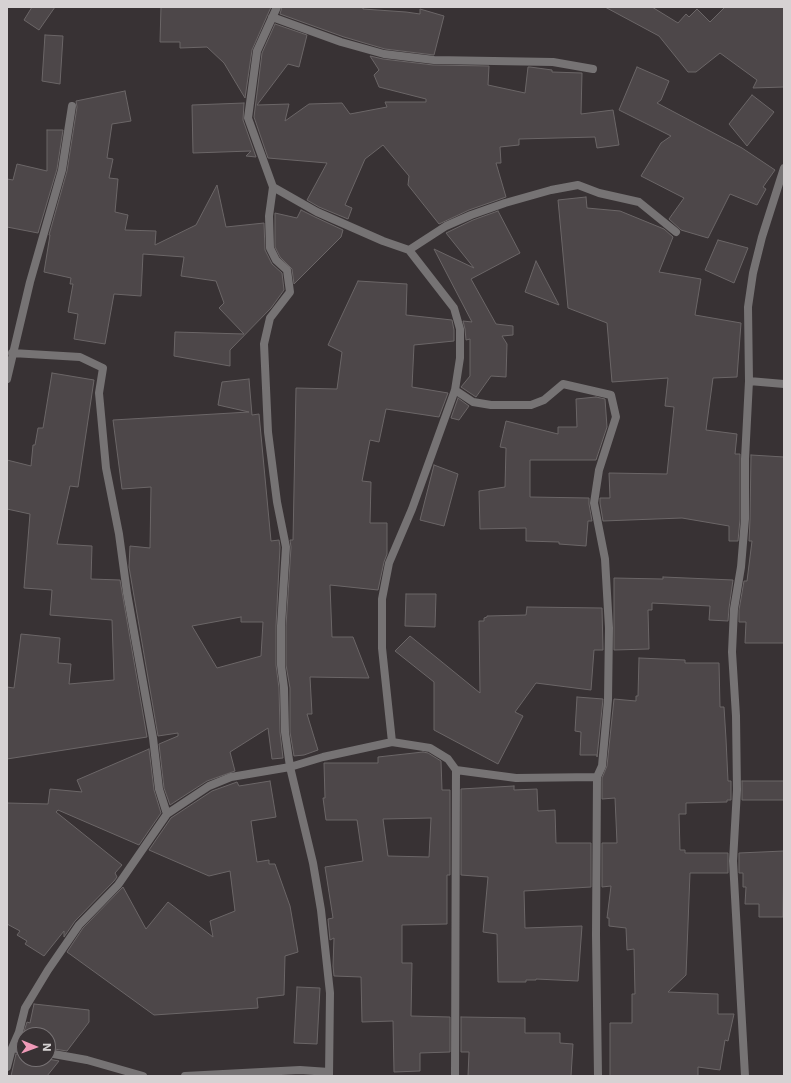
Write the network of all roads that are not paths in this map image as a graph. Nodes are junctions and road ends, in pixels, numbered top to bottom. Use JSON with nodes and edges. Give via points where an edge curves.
{"nodes":[{"id":1,"x":277,"y":7,"type":"edge"},
{"id":2,"x":272,"y":17,"type":"junction"},
{"id":3,"x":594,"y":69,"type":"dead end"},
{"id":4,"x":72,"y":106,"type":"dead end"},
{"id":5,"x":784,"y":168,"type":"edge"},
{"id":6,"x":273,"y":188,"type":"junction"},
{"id":7,"x":676,"y":232,"type":"dead end"},
{"id":8,"x":409,"y":250,"type":"junction"},
{"id":9,"x":12,"y":353,"type":"junction"},
{"id":10,"x":7,"y":379,"type":"edge"},
{"id":11,"x":748,"y":381,"type":"junction"},
{"id":12,"x":784,"y":384,"type":"edge"},
{"id":13,"x":455,"y":390,"type":"junction"},
{"id":14,"x":392,"y":742,"type":"junction"},
{"id":15,"x":290,"y":767,"type":"junction"},
{"id":16,"x":456,"y":770,"type":"junction"},
{"id":17,"x":596,"y":777,"type":"junction"},
{"id":18,"x":167,"y":814,"type":"junction"},
{"id":19,"x":12,"y":1048,"type":"junction"},
{"id":20,"x":16,"y":1049,"type":"edge"},
{"id":21,"x":56,"y":1055,"type":"edge"},
{"id":22,"x":7,"y":1067,"type":"edge"},
{"id":23,"x":329,"y":1074,"type":"edge"},
{"id":24,"x":143,"y":1076,"type":"edge"},
{"id":25,"x":185,"y":1076,"type":"edge"},
{"id":26,"x":455,"y":1076,"type":"edge"},
{"id":27,"x":598,"y":1076,"type":"edge"},
{"id":28,"x":745,"y":1076,"type":"edge"}],
"edges":[{"from":1,"to":2,"type":"street"},
{"from":2,"to":3,"type":"street","via":[[341,42],[384,54],[434,60],[553,62]]},
{"from":2,"to":6,"type":"street","via":[[257,51],[248,118]]},
{"from":4,"to":9,"type":"street","via":[[62,170]]},
{"from":5,"to":11,"type":"street","via":[[753,273],[748,307]]},
{"from":6,"to":8,"type":"street","via":[[317,212]]},
{"from":6,"to":15,"type":"street","via":[[269,216],[270,248],[276,260],[287,270],[290,292],[270,318],[264,344],[268,432],[286,547],[281,666]]},
{"from":7,"to":8,"type":"street","via":[[639,202],[599,193],[578,185],[505,202],[471,215],[446,226]]},
{"from":8,"to":13,"type":"street","via":[[454,308],[460,329],[460,358]]},
{"from":9,"to":10,"type":"street"},
{"from":9,"to":18,"type":"street","via":[[80,357],[103,368],[100,393],[106,468],[153,738],[159,789]]},
{"from":11,"to":12,"type":"street"},
{"from":11,"to":28,"type":"street","via":[[744,519],[732,652],[737,790],[733,860]]},
{"from":13,"to":14,"type":"street","via":[[412,509],[389,563],[382,599],[382,648]]},
{"from":13,"to":17,"type":"street","via":[[473,402],[491,404],[531,405],[544,400],[563,384],[611,395],[616,417],[599,470],[594,503],[605,559],[609,628],[608,700],[602,766]]},
{"from":14,"to":15,"type":"street"},
{"from":14,"to":16,"type":"street","via":[[430,748],[448,758]]},
{"from":15,"to":18,"type":"street","via":[[231,777],[209,786]]},
{"from":15,"to":23,"type":"street","via":[[321,910],[330,993]]},
{"from":16,"to":17,"type":"street","via":[[516,778]]},
{"from":16,"to":26,"type":"street"},
{"from":17,"to":27,"type":"street"},
{"from":18,"to":19,"type":"street","via":[[118,885],[79,925],[48,970],[26,1008]]},
{"from":19,"to":20,"type":"street"},
{"from":19,"to":22,"type":"street"},
{"from":21,"to":24,"type":"street","via":[[87,1060]]},
{"from":23,"to":25,"type":"street","via":[[300,1070]]}]}
